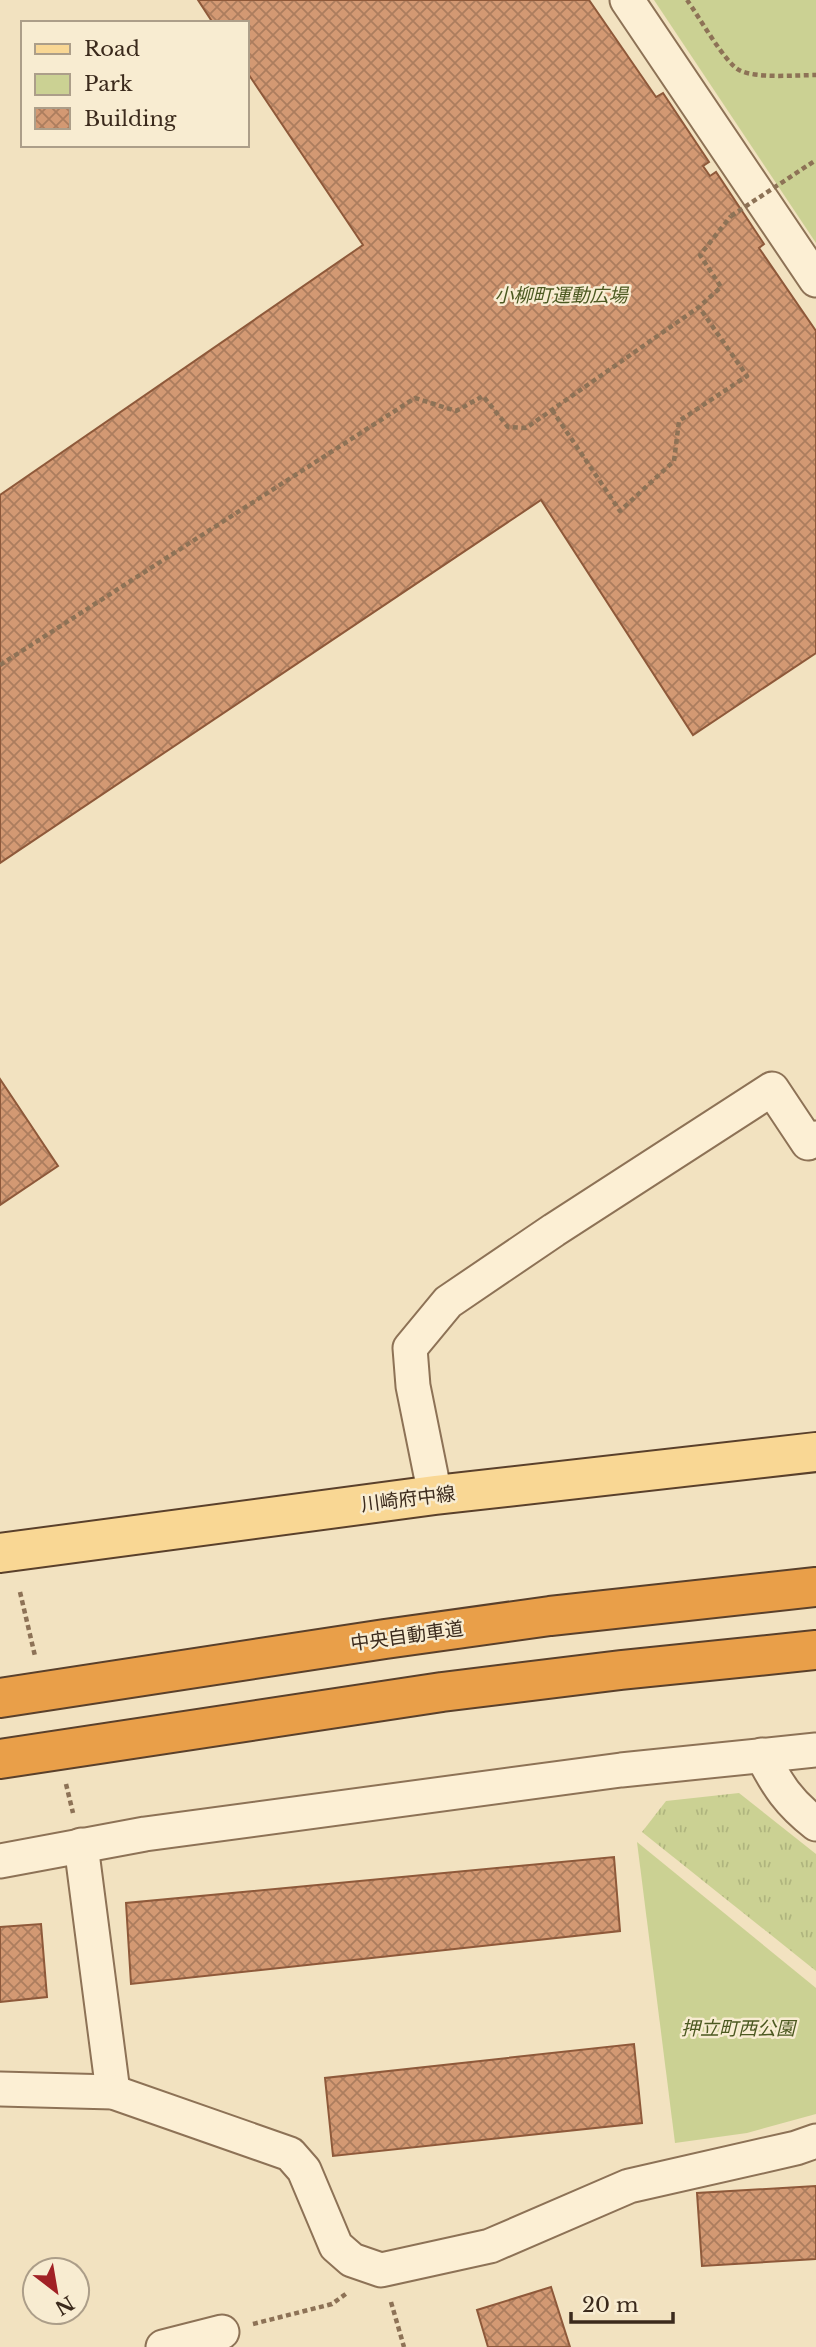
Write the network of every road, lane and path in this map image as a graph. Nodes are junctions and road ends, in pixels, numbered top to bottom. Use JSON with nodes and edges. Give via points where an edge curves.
{"nodes":[{"id":1,"x":627,"y":0,"type":"edge"},
{"id":2,"x":687,"y":0,"type":"edge"},
{"id":3,"x":816,"y":75,"type":"edge"},
{"id":4,"x":816,"y":160,"type":"edge"},
{"id":5,"x":816,"y":280,"type":"edge"},
{"id":6,"x":699,"y":307,"type":"junction"},
{"id":7,"x":552,"y":410,"type":"junction"},
{"id":8,"x":0,"y":665,"type":"edge"},
{"id":9,"x":816,"y":1138,"type":"edge"},
{"id":10,"x":816,"y":1452,"type":"edge"},
{"id":11,"x":435,"y":1495,"type":"junction"},
{"id":12,"x":0,"y":1553,"type":"edge"},
{"id":13,"x":816,"y":1587,"type":"edge"},
{"id":14,"x":20,"y":1592,"type":"dead end"},
{"id":15,"x":816,"y":1650,"type":"edge"},
{"id":16,"x":35,"y":1656,"type":"dead end"},
{"id":17,"x":0,"y":1698,"type":"edge"},
{"id":18,"x":816,"y":1750,"type":"edge"},
{"id":19,"x":762,"y":1755,"type":"junction"},
{"id":20,"x":0,"y":1759,"type":"edge"},
{"id":21,"x":816,"y":1824,"type":"edge"},
{"id":22,"x":80,"y":1845,"type":"junction"},
{"id":23,"x":0,"y":1860,"type":"edge"},
{"id":24,"x":0,"y":2089,"type":"edge"},
{"id":25,"x":113,"y":2091,"type":"junction"},
{"id":26,"x":816,"y":2141,"type":"edge"},
{"id":27,"x":382,"y":2270,"type":"junction"},
{"id":28,"x":222,"y":2332,"type":"joint"},
{"id":29,"x":163,"y":2347,"type":"edge"},
{"id":30,"x":404,"y":2347,"type":"edge"}],
"edges":[{"from":1,"to":5,"type":"street"},
{"from":2,"to":3,"type":"path","via":[[739,70]]},
{"from":4,"to":6,"type":"path","bridge":true,"via":[[731,216],[700,255],[721,288]]},
{"from":6,"to":7,"type":"path"},
{"from":6,"to":7,"type":"path","via":[[747,376],[679,421],[674,461],[620,511]]},
{"from":7,"to":8,"type":"path","via":[[526,428],[508,427],[483,396],[456,411],[415,398]]},
{"from":9,"to":11,"type":"street","via":[[808,1143],[772,1089],[448,1302],[410,1348]]},
{"from":10,"to":11,"type":"main road","name":"川崎府中線"},
{"from":11,"to":12,"type":"main road","name":"川崎府中線"},
{"from":13,"to":17,"type":"highway","name":"中央自動車道","via":[[550,1616]]},
{"from":14,"to":16,"type":"path"},
{"from":15,"to":20,"type":"highway","via":[[442,1692]]},
{"from":18,"to":19,"type":"street"},
{"from":19,"to":21,"type":"street","via":[[777,1786]]},
{"from":19,"to":22,"type":"street","via":[[621,1770]]},
{"from":22,"to":23,"type":"street"},
{"from":22,"to":25,"type":"street"},
{"from":24,"to":25,"type":"street"},
{"from":25,"to":27,"type":"street","via":[[290,2154],[304,2170],[337,2246],[352,2260]]},
{"from":26,"to":27,"type":"street","via":[[629,2186],[490,2246]]},
{"from":27,"to":28,"type":"path","via":[[332,2304]]},
{"from":27,"to":30,"type":"path"},
{"from":28,"to":29,"type":"street"}]}
